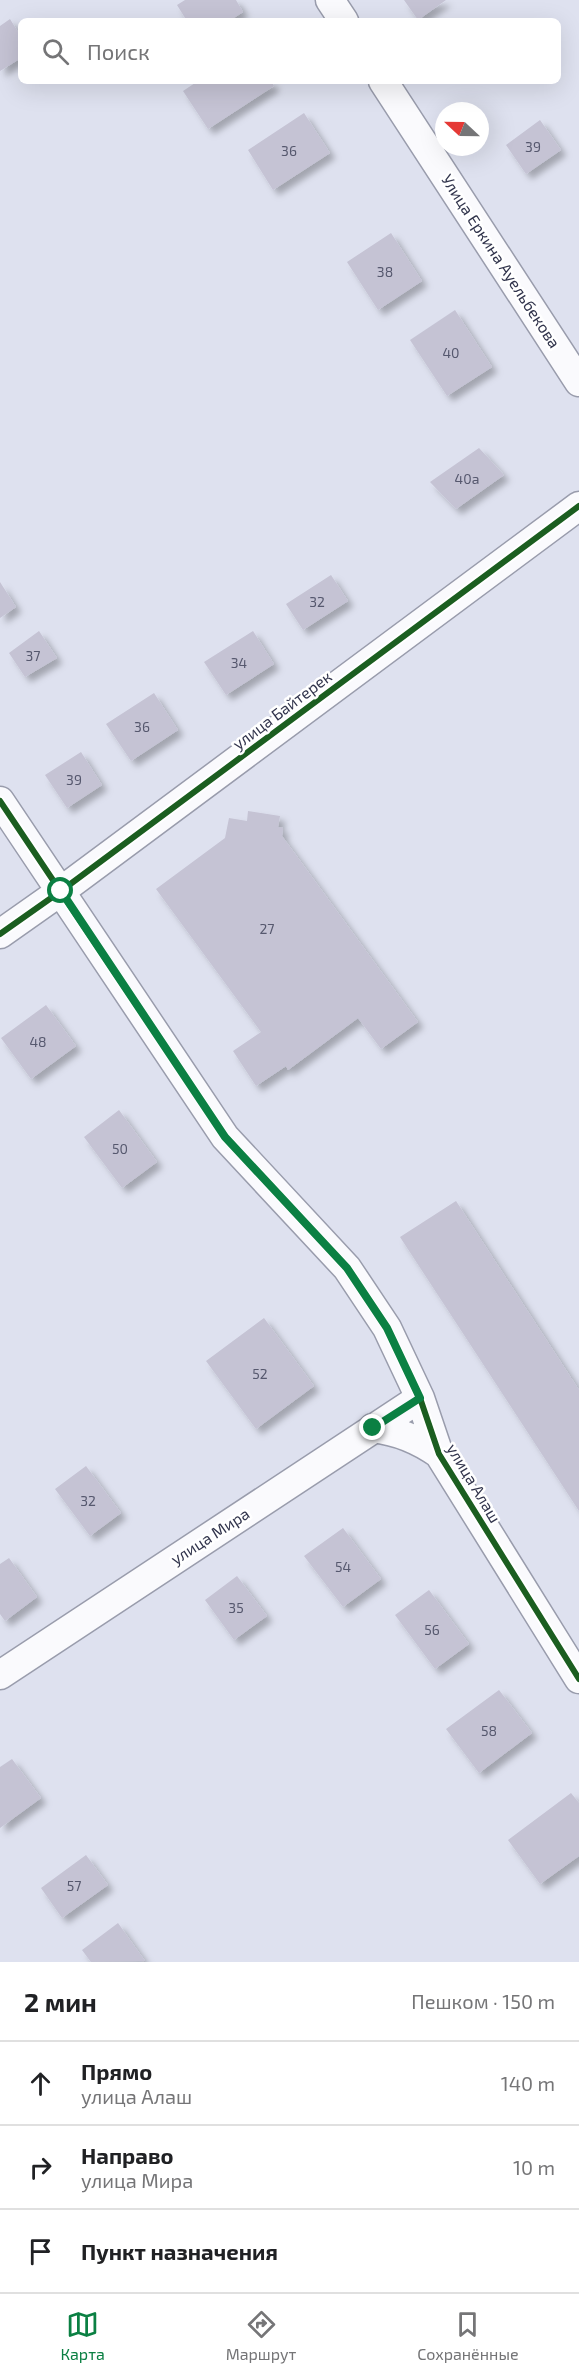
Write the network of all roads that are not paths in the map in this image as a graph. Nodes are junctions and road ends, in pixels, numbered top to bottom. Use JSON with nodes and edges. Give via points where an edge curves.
{"nodes":[{"id":1,"x":330,"y":0,"type":"edge"},
{"id":2,"x":342,"y":18,"type":"edge"},
{"id":3,"x":385,"y":84,"type":"edge"},
{"id":4,"x":579,"y":382,"type":"edge"},
{"id":5,"x":579,"y":506,"type":"edge"},
{"id":6,"x":0,"y":801,"type":"edge"},
{"id":7,"x":61,"y":891,"type":"junction"},
{"id":8,"x":0,"y":934,"type":"edge"},
{"id":9,"x":420,"y":1398,"type":"junction"},
{"id":10,"x":373,"y":1428,"type":"junction"},
{"id":11,"x":439,"y":1454,"type":"junction"},
{"id":12,"x":0,"y":1675,"type":"edge"},
{"id":13,"x":579,"y":1679,"type":"edge"}],
"edges":[{"from":1,"to":2,"type":"street"},
{"from":3,"to":4,"type":"street","name":"Улица Еркина Ауельбекова"},
{"from":5,"to":7,"type":"street","name":"улица Байтерек"},
{"from":6,"to":7,"type":"street","name":"улица Алаш"},
{"from":7,"to":8,"type":"street","name":"улица Байтерек"},
{"from":7,"to":9,"type":"street","name":"улица Алаш","via":[[225,1137],[347,1268],[387,1328]]},
{"from":9,"to":10,"type":"street","name":"улица Мира"},
{"from":9,"to":11,"type":"street","name":"улица Алаш"},
{"from":10,"to":11,"type":"street","via":[[401,1433]]},
{"from":10,"to":12,"type":"street","name":"улица Мира"},
{"from":11,"to":13,"type":"street","name":"улица Алаш"}]}
